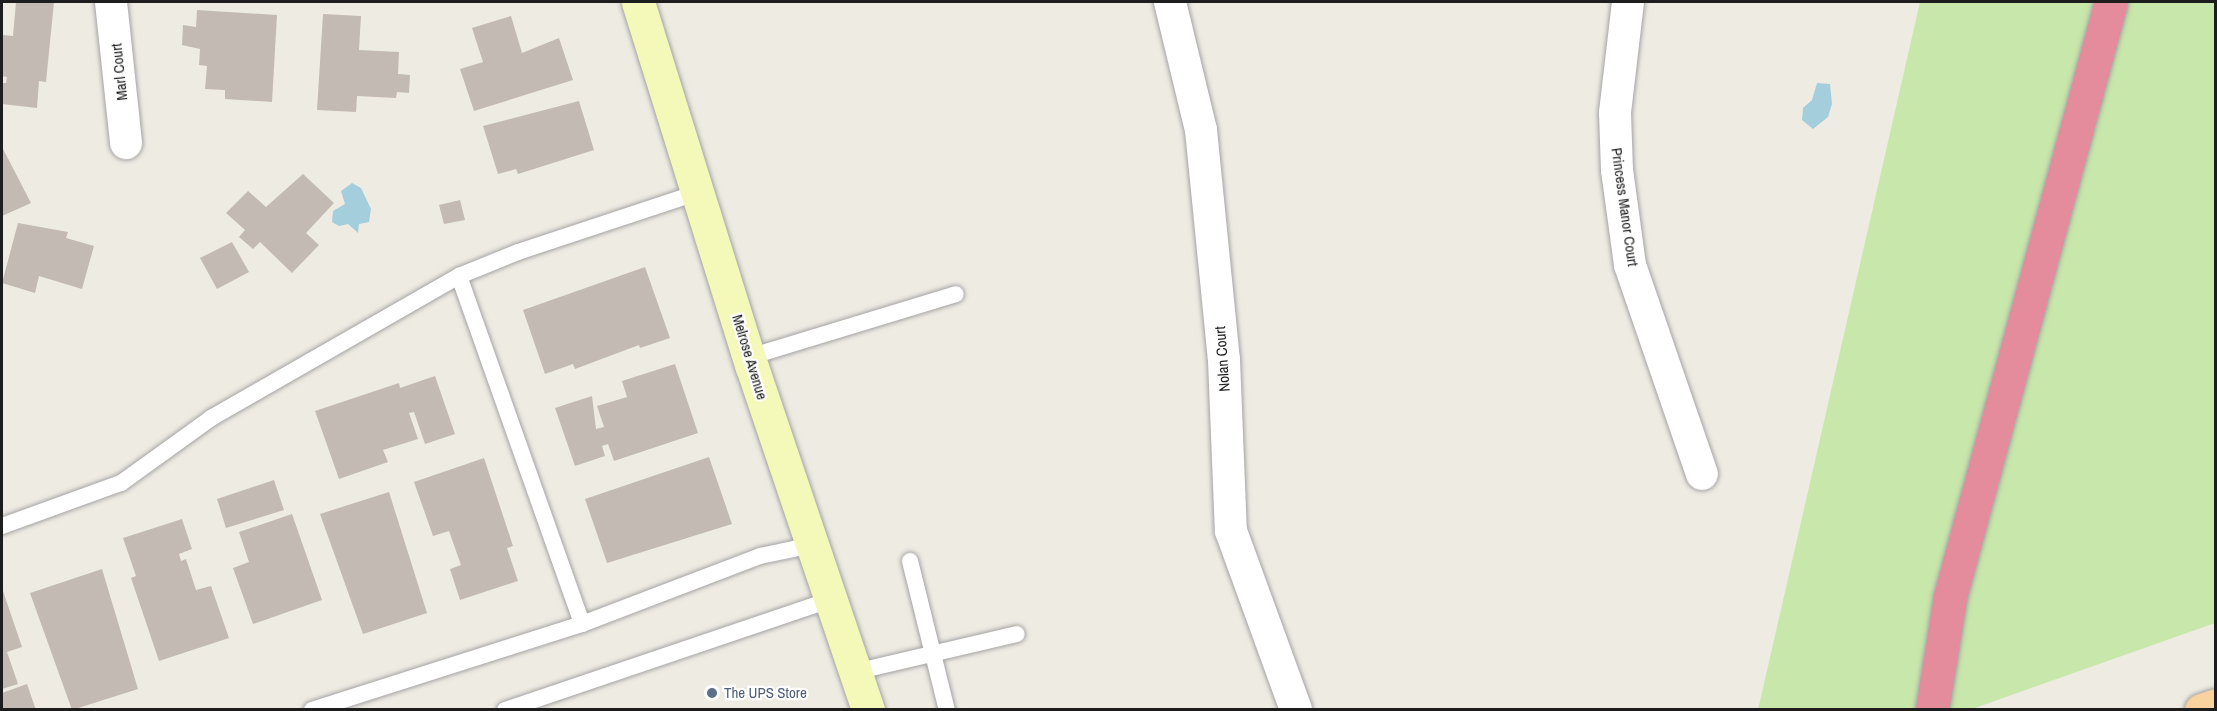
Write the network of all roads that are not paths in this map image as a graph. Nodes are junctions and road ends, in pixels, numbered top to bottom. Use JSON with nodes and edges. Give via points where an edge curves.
{"nodes":[{"id":1,"x":111,"y":2,"type":"edge"},
{"id":2,"x":638,"y":2,"type":"edge"},
{"id":3,"x":1170,"y":2,"type":"edge"},
{"id":4,"x":1628,"y":2,"type":"edge"},
{"id":5,"x":2111,"y":2,"type":"edge"},
{"id":6,"x":126,"y":143,"type":"dead end"},
{"id":7,"x":699,"y":192,"type":"junction"},
{"id":8,"x":459,"y":276,"type":"junction"},
{"id":9,"x":956,"y":294,"type":"dead end"},
{"id":10,"x":749,"y":357,"type":"junction"},
{"id":11,"x":1701,"y":474,"type":"dead end"},
{"id":12,"x":2,"y":526,"type":"edge"},
{"id":13,"x":812,"y":545,"type":"junction"},
{"id":14,"x":910,"y":561,"type":"dead end"},
{"id":15,"x":830,"y":600,"type":"junction"},
{"id":16,"x":582,"y":624,"type":"junction"},
{"id":17,"x":1017,"y":634,"type":"dead end"},
{"id":18,"x":930,"y":654,"type":"junction"},
{"id":19,"x":855,"y":672,"type":"junction"},
{"id":20,"x":2216,"y":705,"type":"edge"},
{"id":21,"x":2202,"y":709,"type":"edge"},
{"id":22,"x":312,"y":710,"type":"edge"},
{"id":23,"x":505,"y":710,"type":"edge"},
{"id":24,"x":868,"y":710,"type":"edge"},
{"id":25,"x":946,"y":710,"type":"edge"},
{"id":26,"x":1296,"y":710,"type":"edge"},
{"id":27,"x":1932,"y":710,"type":"edge"}],
"edges":[{"from":1,"to":6,"type":"street","name":"Marl Court"},
{"from":2,"to":7,"type":"street","name":"Melrose Avenue"},
{"from":3,"to":26,"type":"street","name":"Nolan Court","via":[[1201,130],[1224,360],[1231,531]]},
{"from":4,"to":11,"type":"street","name":"Princess Manor Court","via":[[1615,114],[1617,170],[1630,265]]},
{"from":5,"to":27,"type":"highway","via":[[1950,597]]},
{"from":7,"to":8,"type":"lane","via":[[518,252]]},
{"from":7,"to":10,"type":"street","name":"Melrose Avenue"},
{"from":8,"to":12,"type":"lane","via":[[211,418],[121,483]]},
{"from":8,"to":16,"type":"lane"},
{"from":9,"to":10,"type":"lane"},
{"from":10,"to":13,"type":"street","name":"Melrose Avenue"},
{"from":13,"to":15,"type":"street","name":"Melrose Avenue"},
{"from":13,"to":16,"type":"lane","via":[[760,556]]},
{"from":14,"to":18,"type":"lane"},
{"from":15,"to":19,"type":"street","name":"Melrose Avenue"},
{"from":15,"to":23,"type":"lane"},
{"from":16,"to":22,"type":"lane"},
{"from":17,"to":18,"type":"lane"},
{"from":18,"to":19,"type":"lane"},
{"from":18,"to":25,"type":"lane"},
{"from":19,"to":24,"type":"street","name":"Melrose Avenue"},
{"from":20,"to":21,"type":"main road"}]}
